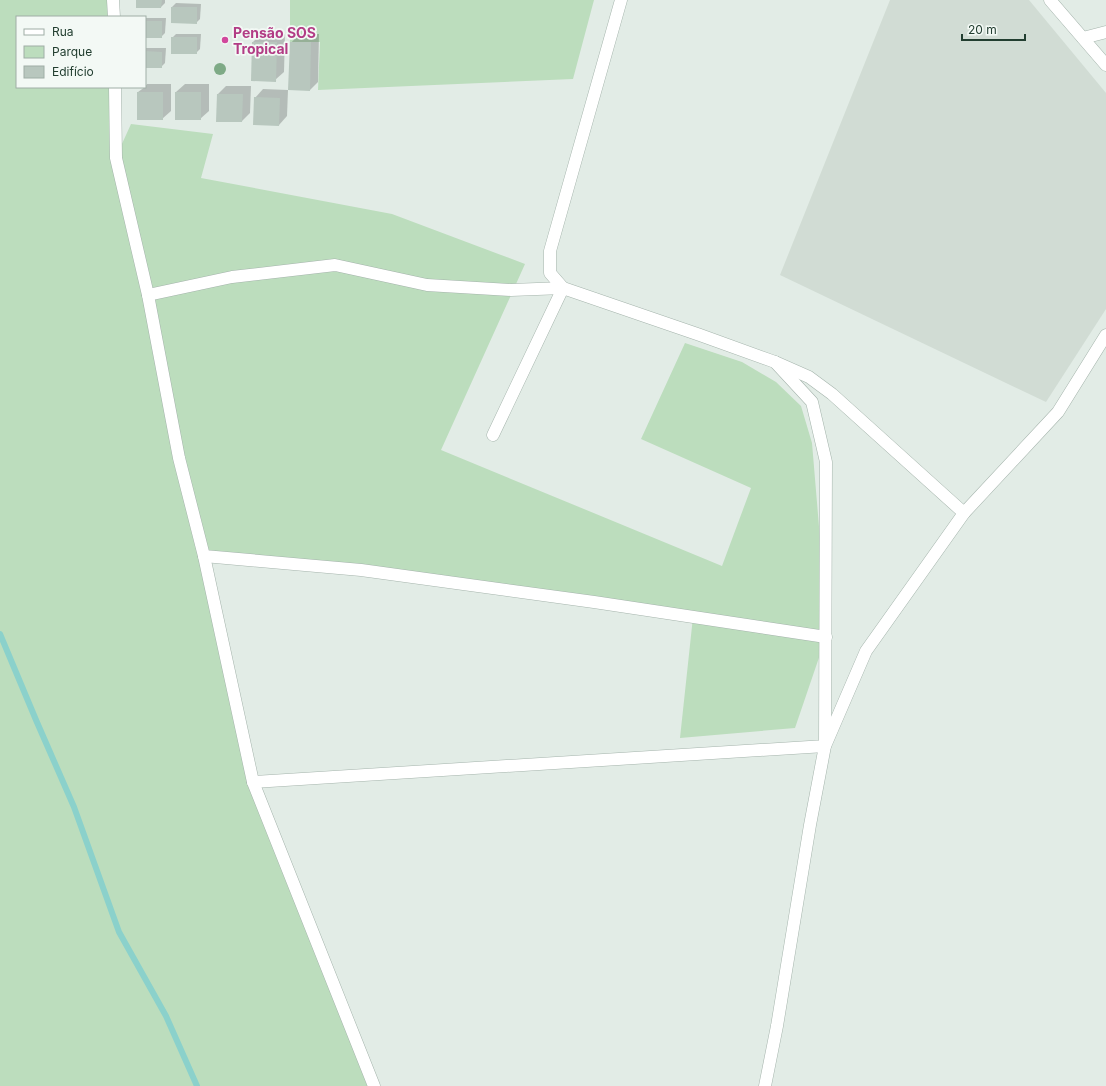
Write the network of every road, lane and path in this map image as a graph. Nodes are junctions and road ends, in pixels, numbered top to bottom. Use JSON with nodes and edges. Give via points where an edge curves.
{"nodes":[{"id":1,"x":113,"y":0,"type":"edge"},
{"id":2,"x":621,"y":0,"type":"edge"},
{"id":3,"x":1050,"y":0,"type":"edge"},
{"id":4,"x":114,"y":16,"type":"edge"},
{"id":5,"x":1106,"y":32,"type":"edge"},
{"id":6,"x":1083,"y":38,"type":"junction"},
{"id":7,"x":1106,"y":65,"type":"edge"},
{"id":8,"x":115,"y":88,"type":"edge"},
{"id":9,"x":563,"y":288,"type":"junction"},
{"id":10,"x":148,"y":295,"type":"junction"},
{"id":11,"x":1106,"y":336,"type":"edge"},
{"id":12,"x":775,"y":362,"type":"junction"},
{"id":13,"x":493,"y":435,"type":"dead end"},
{"id":14,"x":964,"y":513,"type":"junction"},
{"id":15,"x":204,"y":556,"type":"junction"},
{"id":16,"x":826,"y":637,"type":"junction"},
{"id":17,"x":825,"y":746,"type":"junction"},
{"id":18,"x":253,"y":782,"type":"junction"},
{"id":19,"x":374,"y":1086,"type":"edge"},
{"id":20,"x":765,"y":1086,"type":"edge"}],
"edges":[{"from":1,"to":4,"type":"street"},
{"from":2,"to":9,"type":"street","via":[[550,251],[550,273]]},
{"from":3,"to":6,"type":"street"},
{"from":5,"to":6,"type":"street"},
{"from":6,"to":7,"type":"street"},
{"from":8,"to":10,"type":"street","via":[[116,158]]},
{"from":9,"to":10,"type":"street","via":[[511,290],[426,284],[334,265],[232,276]]},
{"from":9,"to":12,"type":"street"},
{"from":9,"to":13,"type":"street"},
{"from":10,"to":15,"type":"street","via":[[179,458]]},
{"from":11,"to":14,"type":"street","via":[[1058,412]]},
{"from":12,"to":14,"type":"street","via":[[809,377],[832,394]]},
{"from":12,"to":16,"type":"street","via":[[812,402],[826,462]]},
{"from":14,"to":17,"type":"street","via":[[866,651]]},
{"from":15,"to":16,"type":"street","via":[[361,570]]},
{"from":15,"to":18,"type":"street"},
{"from":16,"to":17,"type":"street"},
{"from":17,"to":18,"type":"street"},
{"from":17,"to":20,"type":"street"},
{"from":18,"to":19,"type":"street"}]}
